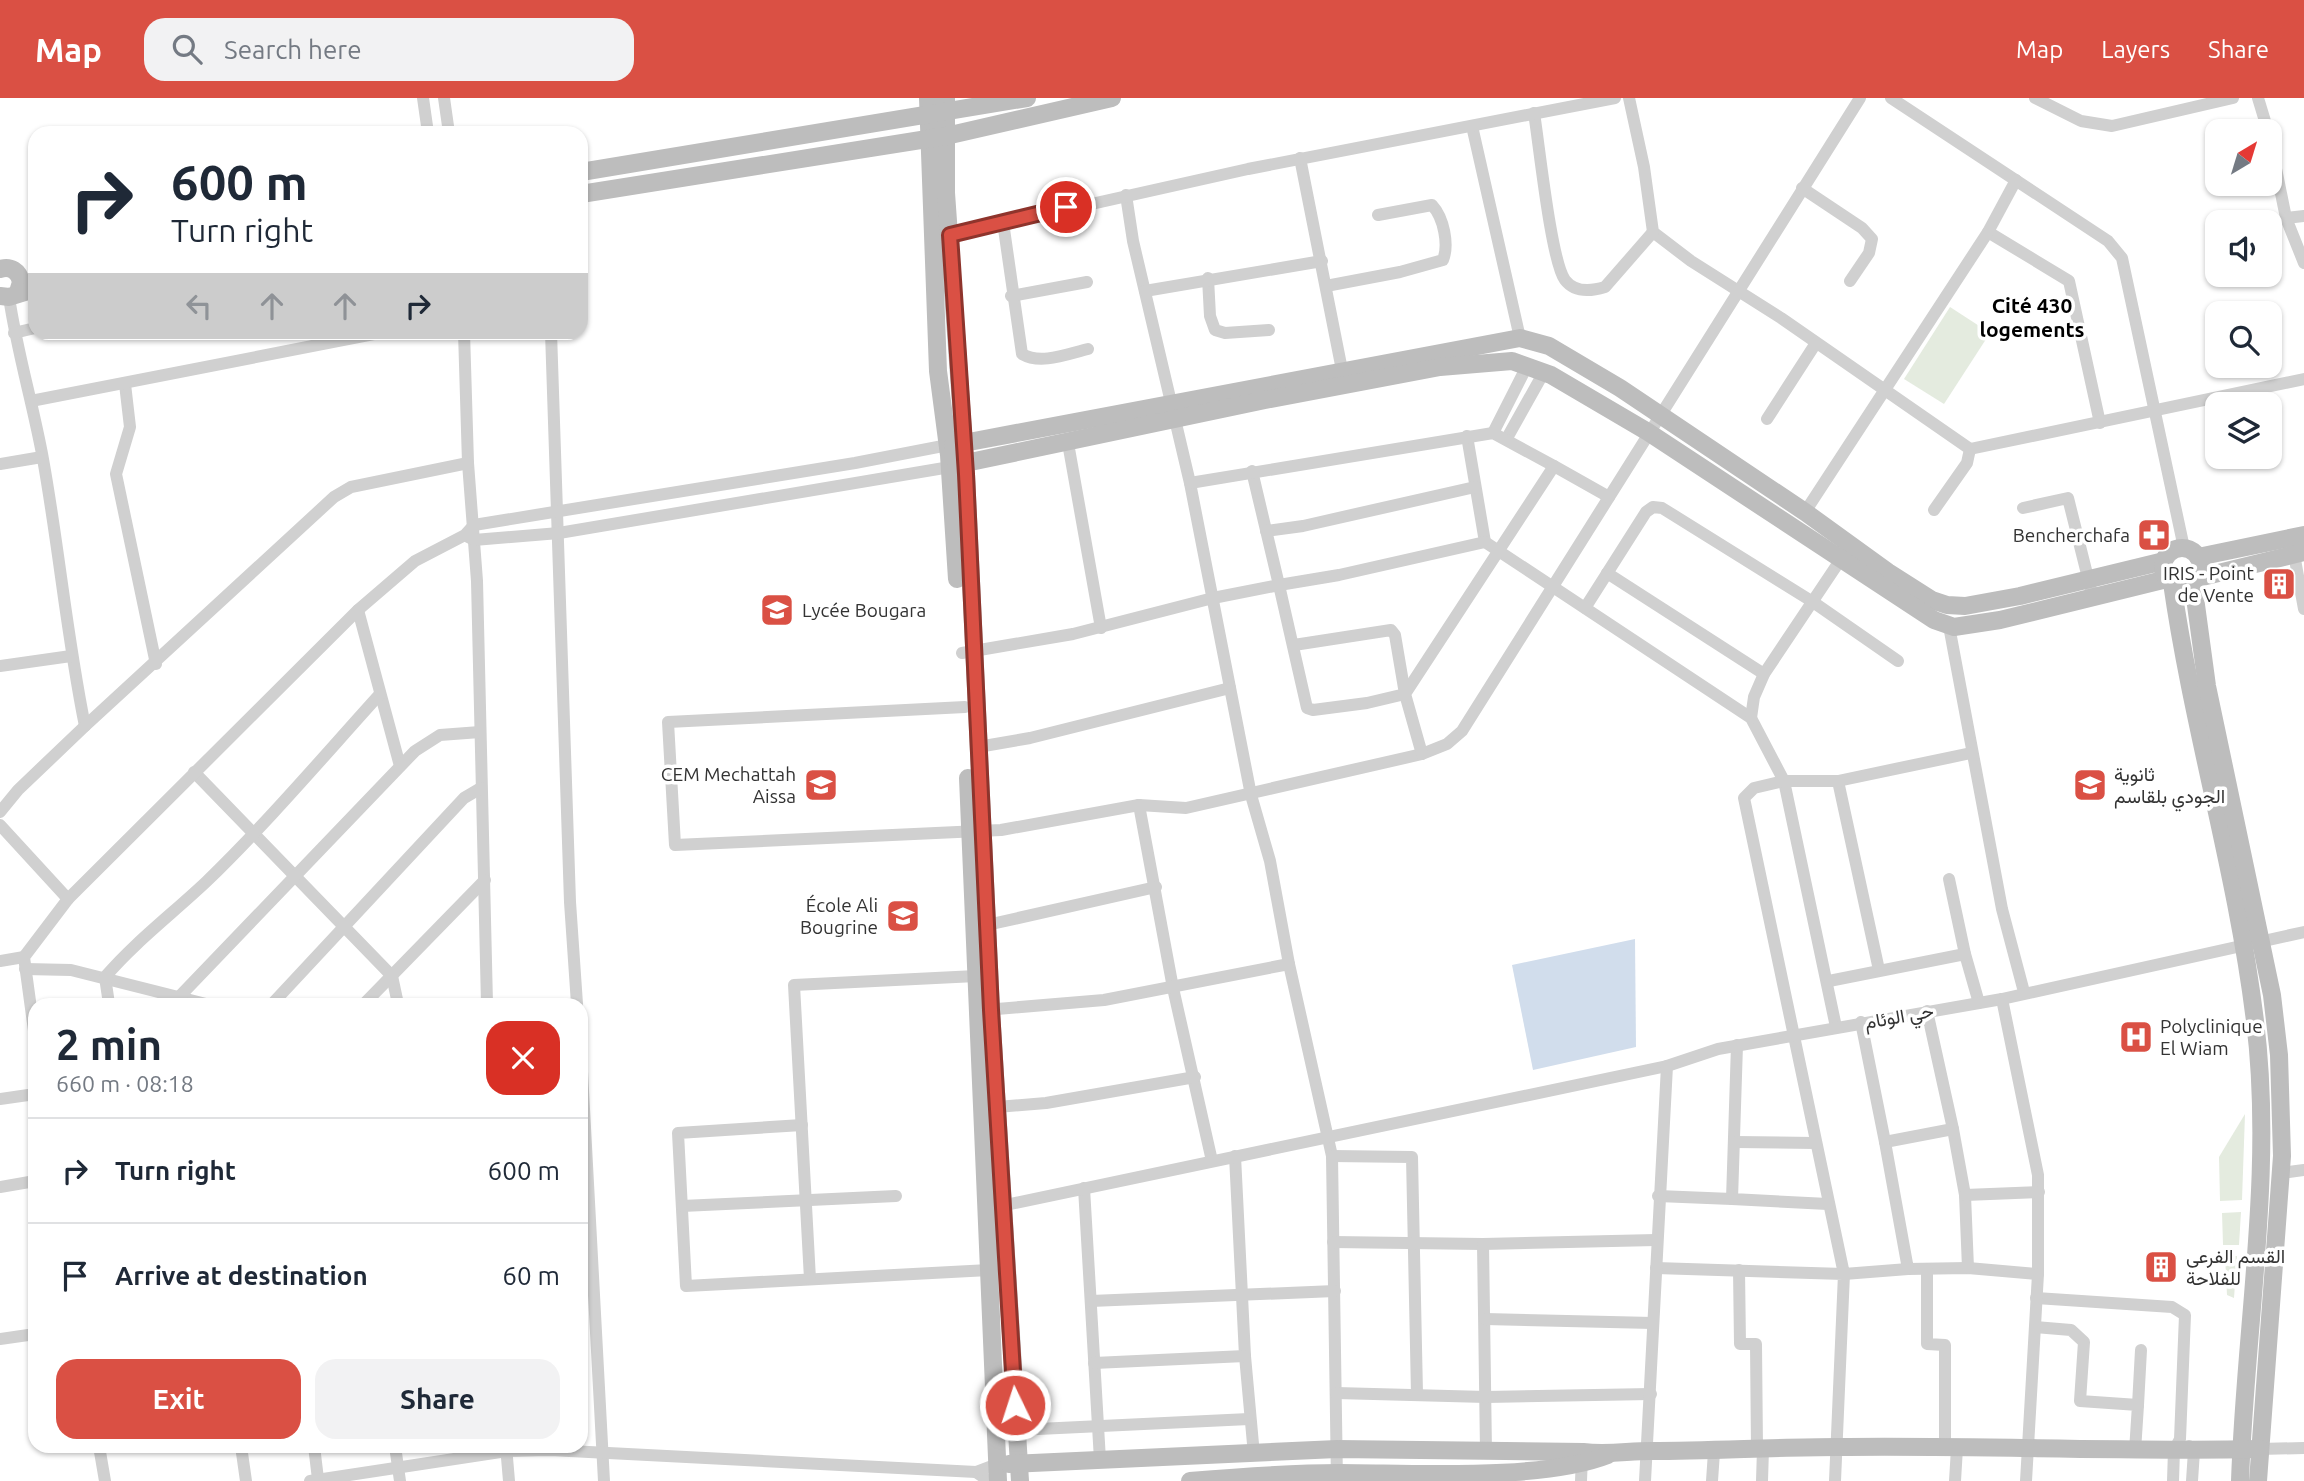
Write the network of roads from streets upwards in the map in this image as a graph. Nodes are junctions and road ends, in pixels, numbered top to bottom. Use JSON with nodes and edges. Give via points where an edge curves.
{"nodes":[{"id":1,"x":423,"y":98,"type":"edge"},
{"id":2,"x":444,"y":98,"type":"edge"},
{"id":3,"x":1027,"y":98,"type":"edge"},
{"id":4,"x":1111,"y":98,"type":"edge"},
{"id":5,"x":1615,"y":98,"type":"edge"},
{"id":6,"x":1629,"y":98,"type":"edge"},
{"id":7,"x":1860,"y":98,"type":"edge"},
{"id":8,"x":1891,"y":98,"type":"edge"},
{"id":9,"x":2035,"y":98,"type":"edge"},
{"id":10,"x":2233,"y":98,"type":"edge"},
{"id":11,"x":2258,"y":98,"type":"edge"},
{"id":12,"x":946,"y":105,"type":"edge"},
{"id":13,"x":928,"y":106,"type":"edge"},
{"id":14,"x":1534,"y":113,"type":"junction"},
{"id":15,"x":2264,"y":119,"type":"edge"},
{"id":16,"x":427,"y":126,"type":"edge"},
{"id":17,"x":448,"y":126,"type":"edge"},
{"id":18,"x":1472,"y":126,"type":"junction"},
{"id":19,"x":938,"y":138,"type":"junction"},
{"id":20,"x":1300,"y":158,"type":"junction"},
{"id":21,"x":588,"y":171,"type":"edge"},
{"id":22,"x":2016,"y":180,"type":"junction"},
{"id":23,"x":1802,"y":188,"type":"junction"},
{"id":24,"x":588,"y":193,"type":"edge"},
{"id":25,"x":1126,"y":195,"type":"junction"},
{"id":26,"x":2282,"y":196,"type":"edge"},
{"id":27,"x":1378,"y":215,"type":"dead end"},
{"id":28,"x":2304,"y":216,"type":"edge"},
{"id":29,"x":2286,"y":218,"type":"junction"},
{"id":30,"x":1003,"y":222,"type":"junction"},
{"id":31,"x":1653,"y":232,"type":"junction"},
{"id":32,"x":1988,"y":232,"type":"junction"},
{"id":33,"x":942,"y":237,"type":"junction"},
{"id":34,"x":1322,"y":261,"type":"junction"},
{"id":35,"x":2304,"y":263,"type":"edge"},
{"id":36,"x":18,"y":270,"type":"edge"},
{"id":37,"x":1208,"y":278,"type":"junction"},
{"id":38,"x":1850,"y":281,"type":"dead end"},
{"id":39,"x":1087,"y":282,"type":"dead end"},
{"id":40,"x":1326,"y":286,"type":"junction"},
{"id":41,"x":1145,"y":291,"type":"junction"},
{"id":42,"x":1738,"y":291,"type":"junction"},
{"id":43,"x":15,"y":294,"type":"edge"},
{"id":44,"x":1011,"y":296,"type":"junction"},
{"id":45,"x":28,"y":330,"type":"edge"},
{"id":46,"x":1269,"y":330,"type":"dead end"},
{"id":47,"x":14,"y":333,"type":"junction"},
{"id":48,"x":1520,"y":338,"type":"junction"},
{"id":49,"x":344,"y":340,"type":"edge"},
{"id":50,"x":464,"y":340,"type":"edge"},
{"id":51,"x":551,"y":340,"type":"edge"},
{"id":52,"x":1816,"y":343,"type":"junction"},
{"id":53,"x":1088,"y":349,"type":"dead end"},
{"id":54,"x":1536,"y":369,"type":"junction"},
{"id":55,"x":1342,"y":370,"type":"junction"},
{"id":56,"x":2304,"y":379,"type":"edge"},
{"id":57,"x":125,"y":384,"type":"junction"},
{"id":58,"x":1885,"y":392,"type":"junction"},
{"id":59,"x":31,"y":401,"type":"junction"},
{"id":60,"x":1171,"y":402,"type":"junction"},
{"id":61,"x":2153,"y":410,"type":"junction"},
{"id":62,"x":1660,"y":417,"type":"junction"},
{"id":63,"x":1767,"y":419,"type":"dead end"},
{"id":64,"x":1175,"y":420,"type":"junction"},
{"id":65,"x":2100,"y":423,"type":"junction"},
{"id":66,"x":1648,"y":432,"type":"junction"},
{"id":67,"x":1493,"y":433,"type":"junction"},
{"id":68,"x":1467,"y":436,"type":"junction"},
{"id":69,"x":1507,"y":438,"type":"junction"},
{"id":70,"x":1068,"y":443,"type":"junction"},
{"id":71,"x":955,"y":444,"type":"junction"},
{"id":72,"x":1970,"y":449,"type":"junction"},
{"id":73,"x":43,"y":457,"type":"junction"},
{"id":74,"x":468,"y":463,"type":"junction"},
{"id":75,"x":0,"y":464,"type":"edge"},
{"id":76,"x":957,"y":465,"type":"junction"},
{"id":77,"x":1554,"y":466,"type":"junction"},
{"id":78,"x":1252,"y":471,"type":"junction"},
{"id":79,"x":1190,"y":483,"type":"junction"},
{"id":80,"x":1475,"y":487,"type":"junction"},
{"id":81,"x":1609,"y":498,"type":"junction"},
{"id":82,"x":2023,"y":508,"type":"dead end"},
{"id":83,"x":1934,"y":510,"type":"dead end"},
{"id":84,"x":556,"y":512,"type":"junction"},
{"id":85,"x":1805,"y":512,"type":"junction"},
{"id":86,"x":1266,"y":531,"type":"junction"},
{"id":87,"x":471,"y":533,"type":"junction"},
{"id":88,"x":558,"y":533,"type":"junction"},
{"id":89,"x":2304,"y":536,"type":"edge"},
{"id":90,"x":1485,"y":542,"type":"junction"},
{"id":91,"x":1498,"y":550,"type":"junction"},
{"id":92,"x":1845,"y":552,"type":"junction"},
{"id":93,"x":2191,"y":552,"type":"junction"},
{"id":94,"x":2299,"y":553,"type":"edge"},
{"id":95,"x":1607,"y":573,"type":"junction"},
{"id":96,"x":2168,"y":574,"type":"junction"},
{"id":97,"x":2088,"y":577,"type":"junction"},
{"id":98,"x":2195,"y":581,"type":"junction"},
{"id":99,"x":1279,"y":585,"type":"junction"},
{"id":100,"x":1553,"y":588,"type":"junction"},
{"id":101,"x":1213,"y":598,"type":"junction"},
{"id":102,"x":2093,"y":598,"type":"junction"},
{"id":103,"x":1814,"y":602,"type":"junction"},
{"id":104,"x":1585,"y":608,"type":"junction"},
{"id":105,"x":2304,"y":609,"type":"edge"},
{"id":106,"x":358,"y":610,"type":"junction"},
{"id":107,"x":1949,"y":626,"type":"junction"},
{"id":108,"x":1101,"y":628,"type":"junction"},
{"id":109,"x":1294,"y":645,"type":"junction"},
{"id":110,"x":967,"y":652,"type":"junction"},
{"id":111,"x":71,"y":656,"type":"junction"},
{"id":112,"x":1898,"y":662,"type":"dead end"},
{"id":113,"x":156,"y":664,"type":"junction"},
{"id":114,"x":0,"y":666,"type":"edge"},
{"id":115,"x":1764,"y":674,"type":"junction"},
{"id":116,"x":1230,"y":688,"type":"junction"},
{"id":117,"x":380,"y":694,"type":"junction"},
{"id":118,"x":1405,"y":694,"type":"junction"},
{"id":119,"x":965,"y":707,"type":"junction"},
{"id":120,"x":1751,"y":718,"type":"junction"},
{"id":121,"x":85,"y":726,"type":"junction"},
{"id":122,"x":480,"y":732,"type":"junction"},
{"id":123,"x":978,"y":747,"type":"junction"},
{"id":124,"x":1971,"y":753,"type":"junction"},
{"id":125,"x":1422,"y":754,"type":"junction"},
{"id":126,"x":400,"y":766,"type":"junction"},
{"id":127,"x":194,"y":772,"type":"junction"},
{"id":128,"x":1784,"y":781,"type":"junction"},
{"id":129,"x":1838,"y":781,"type":"junction"},
{"id":130,"x":481,"y":788,"type":"junction"},
{"id":131,"x":1251,"y":795,"type":"junction"},
{"id":132,"x":1139,"y":805,"type":"junction"},
{"id":133,"x":0,"y":812,"type":"edge"},
{"id":134,"x":0,"y":825,"type":"edge"},
{"id":135,"x":976,"y":830,"type":"junction"},
{"id":136,"x":254,"y":833,"type":"junction"},
{"id":137,"x":295,"y":875,"type":"junction"},
{"id":138,"x":1949,"y":878,"type":"dead end"},
{"id":139,"x":485,"y":880,"type":"junction"},
{"id":140,"x":1156,"y":887,"type":"junction"},
{"id":141,"x":68,"y":899,"type":"junction"},
{"id":142,"x":987,"y":925,"type":"junction"},
{"id":143,"x":345,"y":926,"type":"junction"},
{"id":144,"x":2304,"y":932,"type":"edge"},
{"id":145,"x":2252,"y":943,"type":"junction"},
{"id":146,"x":1965,"y":954,"type":"junction"},
{"id":147,"x":0,"y":961,"type":"edge"},
{"id":148,"x":24,"y":963,"type":"junction"},
{"id":149,"x":1289,"y":964,"type":"junction"},
{"id":150,"x":1879,"y":970,"type":"junction"},
{"id":151,"x":392,"y":976,"type":"junction"},
{"id":152,"x":976,"y":976,"type":"junction"},
{"id":153,"x":105,"y":977,"type":"junction"},
{"id":154,"x":1829,"y":981,"type":"junction"},
{"id":155,"x":1172,"y":988,"type":"junction"},
{"id":156,"x":2024,"y":992,"type":"junction"},
{"id":157,"x":29,"y":998,"type":"edge"},
{"id":158,"x":108,"y":998,"type":"edge"},
{"id":159,"x":171,"y":998,"type":"edge"},
{"id":160,"x":183,"y":998,"type":"edge"},
{"id":161,"x":278,"y":998,"type":"edge"},
{"id":162,"x":370,"y":998,"type":"edge"},
{"id":163,"x":397,"y":998,"type":"edge"},
{"id":164,"x":488,"y":998,"type":"edge"},
{"id":165,"x":578,"y":998,"type":"edge"},
{"id":166,"x":2002,"y":999,"type":"junction"},
{"id":167,"x":1979,"y":1003,"type":"junction"},
{"id":168,"x":984,"y":1010,"type":"junction"},
{"id":169,"x":1927,"y":1011,"type":"junction"},
{"id":170,"x":1861,"y":1022,"type":"junction"},
{"id":171,"x":1836,"y":1027,"type":"junction"},
{"id":172,"x":1795,"y":1034,"type":"junction"},
{"id":173,"x":1737,"y":1045,"type":"junction"},
{"id":174,"x":1667,"y":1066,"type":"junction"},
{"id":175,"x":1195,"y":1077,"type":"junction"},
{"id":176,"x":28,"y":1095,"type":"edge"},
{"id":177,"x":0,"y":1099,"type":"edge"},
{"id":178,"x":997,"y":1107,"type":"junction"},
{"id":179,"x":802,"y":1125,"type":"junction"},
{"id":180,"x":1953,"y":1129,"type":"junction"},
{"id":181,"x":1328,"y":1137,"type":"junction"},
{"id":182,"x":1735,"y":1142,"type":"junction"},
{"id":183,"x":1885,"y":1142,"type":"junction"},
{"id":184,"x":1815,"y":1143,"type":"junction"},
{"id":185,"x":1235,"y":1156,"type":"junction"},
{"id":186,"x":1332,"y":1156,"type":"junction"},
{"id":187,"x":1212,"y":1161,"type":"junction"},
{"id":188,"x":2304,"y":1170,"type":"edge"},
{"id":189,"x":2281,"y":1172,"type":"junction"},
{"id":190,"x":28,"y":1182,"type":"edge"},
{"id":191,"x":0,"y":1187,"type":"edge"},
{"id":192,"x":1084,"y":1188,"type":"junction"},
{"id":193,"x":2039,"y":1192,"type":"junction"},
{"id":194,"x":1965,"y":1195,"type":"junction"},
{"id":195,"x":896,"y":1196,"type":"dead end"},
{"id":196,"x":1658,"y":1196,"type":"junction"},
{"id":197,"x":1732,"y":1199,"type":"junction"},
{"id":198,"x":806,"y":1200,"type":"junction"},
{"id":199,"x":1828,"y":1204,"type":"junction"},
{"id":200,"x":588,"y":1205,"type":"edge"},
{"id":201,"x":682,"y":1206,"type":"junction"},
{"id":202,"x":994,"y":1207,"type":"junction"},
{"id":203,"x":1656,"y":1240,"type":"junction"},
{"id":204,"x":1334,"y":1242,"type":"junction"},
{"id":205,"x":1413,"y":1244,"type":"junction"},
{"id":206,"x":1483,"y":1244,"type":"junction"},
{"id":207,"x":1656,"y":1268,"type":"junction"},
{"id":208,"x":1968,"y":1268,"type":"junction"},
{"id":209,"x":1908,"y":1269,"type":"junction"},
{"id":210,"x":1927,"y":1269,"type":"junction"},
{"id":211,"x":989,"y":1270,"type":"junction"},
{"id":212,"x":1739,"y":1270,"type":"junction"},
{"id":213,"x":1844,"y":1273,"type":"junction"},
{"id":214,"x":2038,"y":1274,"type":"junction"},
{"id":215,"x":810,"y":1279,"type":"junction"},
{"id":216,"x":1335,"y":1291,"type":"junction"},
{"id":217,"x":1243,"y":1293,"type":"junction"},
{"id":218,"x":2036,"y":1298,"type":"junction"},
{"id":219,"x":1091,"y":1301,"type":"junction"},
{"id":220,"x":1485,"y":1319,"type":"junction"},
{"id":221,"x":1653,"y":1322,"type":"junction"},
{"id":222,"x":2035,"y":1327,"type":"junction"},
{"id":223,"x":28,"y":1335,"type":"edge"},
{"id":224,"x":0,"y":1339,"type":"edge"},
{"id":225,"x":2141,"y":1349,"type":"dead end"},
{"id":226,"x":1245,"y":1356,"type":"junction"},
{"id":227,"x":1094,"y":1363,"type":"junction"},
{"id":228,"x":1336,"y":1393,"type":"junction"},
{"id":229,"x":1417,"y":1394,"type":"junction"},
{"id":230,"x":1651,"y":1394,"type":"junction"},
{"id":231,"x":1486,"y":1397,"type":"junction"},
{"id":232,"x":2138,"y":1405,"type":"junction"},
{"id":233,"x":1250,"y":1419,"type":"junction"},
{"id":234,"x":1099,"y":1426,"type":"junction"},
{"id":235,"x":1017,"y":1430,"type":"junction"},
{"id":236,"x":1837,"y":1447,"type":"junction"},
{"id":237,"x":2029,"y":1447,"type":"junction"},
{"id":238,"x":2183,"y":1447,"type":"junction"},
{"id":239,"x":1951,"y":1448,"type":"junction"},
{"id":240,"x":2304,"y":1448,"type":"edge"},
{"id":241,"x":1760,"y":1449,"type":"junction"},
{"id":242,"x":2241,"y":1449,"type":"junction"},
{"id":243,"x":2260,"y":1449,"type":"junction"},
{"id":244,"x":1337,"y":1450,"type":"junction"},
{"id":245,"x":1486,"y":1451,"type":"junction"},
{"id":246,"x":1647,"y":1451,"type":"junction"},
{"id":247,"x":1714,"y":1451,"type":"junction"},
{"id":248,"x":2135,"y":1451,"type":"junction"},
{"id":249,"x":588,"y":1452,"type":"edge"},
{"id":250,"x":100,"y":1453,"type":"edge"},
{"id":251,"x":242,"y":1453,"type":"edge"},
{"id":252,"x":314,"y":1453,"type":"edge"},
{"id":253,"x":396,"y":1453,"type":"edge"},
{"id":254,"x":477,"y":1453,"type":"edge"},
{"id":255,"x":507,"y":1453,"type":"edge"},
{"id":256,"x":602,"y":1453,"type":"junction"},
{"id":257,"x":1254,"y":1455,"type":"junction"},
{"id":258,"x":1100,"y":1461,"type":"junction"},
{"id":259,"x":399,"y":1466,"type":"junction"},
{"id":260,"x":1582,"y":1467,"type":"edge"},
{"id":261,"x":976,"y":1472,"type":"junction"},
{"id":262,"x":998,"y":1472,"type":"edge"},
{"id":263,"x":1020,"y":1473,"type":"edge"},
{"id":264,"x":1337,"y":1477,"type":"edge"},
{"id":265,"x":1421,"y":1477,"type":"edge"},
{"id":266,"x":1253,"y":1478,"type":"edge"},
{"id":267,"x":314,"y":1480,"type":"edge"},
{"id":268,"x":105,"y":1481,"type":"edge"},
{"id":269,"x":246,"y":1481,"type":"edge"},
{"id":270,"x":400,"y":1481,"type":"edge"},
{"id":271,"x":509,"y":1481,"type":"edge"},
{"id":272,"x":604,"y":1481,"type":"edge"},
{"id":273,"x":989,"y":1481,"type":"edge"},
{"id":274,"x":1190,"y":1481,"type":"edge"},
{"id":275,"x":1645,"y":1481,"type":"edge"},
{"id":276,"x":1712,"y":1481,"type":"edge"},
{"id":277,"x":1762,"y":1481,"type":"edge"},
{"id":278,"x":1835,"y":1481,"type":"edge"},
{"id":279,"x":1955,"y":1481,"type":"edge"},
{"id":280,"x":2026,"y":1481,"type":"edge"},
{"id":281,"x":2173,"y":1481,"type":"edge"},
{"id":282,"x":2192,"y":1481,"type":"edge"},
{"id":283,"x":2240,"y":1481,"type":"edge"},
{"id":284,"x":2258,"y":1481,"type":"edge"}],
"edges":[{"from":1,"to":16,"type":"street"},
{"from":2,"to":17,"type":"street"},
{"from":3,"to":12,"type":"street"},
{"from":4,"to":19,"type":"street"},
{"from":5,"to":14,"type":"street"},
{"from":6,"to":31,"type":"street"},
{"from":7,"to":23,"type":"street"},
{"from":8,"to":22,"type":"street"},
{"from":9,"to":10,"type":"street","via":[[2081,121],[2112,126]]},
{"from":11,"to":15,"type":"street"},
{"from":12,"to":13,"type":"street"},
{"from":12,"to":19,"type":"street"},
{"from":13,"to":19,"type":"street"},
{"from":13,"to":21,"type":"street"},
{"from":14,"to":18,"type":"street"},
{"from":14,"to":31,"type":"street","via":[[1555,250],[1565,279],[1580,290],[1605,286]]},
{"from":18,"to":20,"type":"street"},
{"from":18,"to":48,"type":"street"},
{"from":19,"to":24,"type":"street"},
{"from":19,"to":33,"type":"street"},
{"from":20,"to":25,"type":"street"},
{"from":20,"to":34,"type":"street"},
{"from":22,"to":32,"type":"street"},
{"from":22,"to":61,"type":"street","via":[[2108,241],[2122,258]]},
{"from":23,"to":38,"type":"street","via":[[1872,239],[1869,253]]},
{"from":23,"to":42,"type":"street"},
{"from":25,"to":30,"type":"street"},
{"from":25,"to":41,"type":"street"},
{"from":26,"to":29,"type":"street"},
{"from":27,"to":40,"type":"street","via":[[1432,205],[1445,238],[1443,260]]},
{"from":28,"to":29,"type":"street"},
{"from":29,"to":35,"type":"street"},
{"from":30,"to":33,"type":"street"},
{"from":30,"to":44,"type":"street"},
{"from":31,"to":42,"type":"street"},
{"from":32,"to":58,"type":"street"},
{"from":32,"to":65,"type":"street","via":[[2069,281]]},
{"from":33,"to":71,"type":"street"},
{"from":34,"to":37,"type":"street"},
{"from":34,"to":40,"type":"street"},
{"from":36,"to":43,"type":"street","via":[[21,282]]},
{"from":37,"to":41,"type":"street"},
{"from":37,"to":46,"type":"street","via":[[1215,330]]},
{"from":39,"to":44,"type":"street"},
{"from":40,"to":55,"type":"street"},
{"from":41,"to":60,"type":"street"},
{"from":42,"to":52,"type":"street"},
{"from":42,"to":62,"type":"street"},
{"from":43,"to":47,"type":"street"},
{"from":44,"to":53,"type":"street","via":[[1021,354],[1045,358]]},
{"from":45,"to":47,"type":"street"},
{"from":47,"to":59,"type":"street"},
{"from":48,"to":55,"type":"street"},
{"from":48,"to":62,"type":"street","via":[[1560,352]]},
{"from":49,"to":57,"type":"street"},
{"from":50,"to":74,"type":"street"},
{"from":51,"to":84,"type":"street"},
{"from":52,"to":58,"type":"street"},
{"from":52,"to":63,"type":"street"},
{"from":54,"to":64,"type":"street","via":[[1512,361],[1440,367]]},
{"from":54,"to":66,"type":"street"},
{"from":54,"to":67,"type":"street"},
{"from":54,"to":69,"type":"street"},
{"from":55,"to":60,"type":"street"},
{"from":56,"to":61,"type":"street"},
{"from":57,"to":59,"type":"street"},
{"from":57,"to":113,"type":"street","via":[[130,427],[117,474]]},
{"from":58,"to":72,"type":"street"},
{"from":58,"to":85,"type":"street"},
{"from":59,"to":73,"type":"street"},
{"from":60,"to":64,"type":"street"},
{"from":60,"to":71,"type":"street"},
{"from":61,"to":65,"type":"street"},
{"from":61,"to":93,"type":"street"},
{"from":62,"to":66,"type":"street"},
{"from":62,"to":85,"type":"street"},
{"from":64,"to":70,"type":"street"},
{"from":64,"to":79,"type":"street"},
{"from":65,"to":72,"type":"street"},
{"from":66,"to":81,"type":"street"},
{"from":66,"to":92,"type":"street"},
{"from":67,"to":68,"type":"street"},
{"from":67,"to":69,"type":"street"},
{"from":68,"to":78,"type":"street"},
{"from":68,"to":80,"type":"street"},
{"from":69,"to":77,"type":"street"},
{"from":70,"to":76,"type":"street"},
{"from":70,"to":108,"type":"street"},
{"from":71,"to":76,"type":"street"},
{"from":71,"to":84,"type":"street"},
{"from":72,"to":83,"type":"street","via":[[1967,463]]},
{"from":73,"to":75,"type":"street"},
{"from":73,"to":111,"type":"street"},
{"from":74,"to":87,"type":"street"},
{"from":74,"to":113,"type":"street","via":[[351,487],[334,496]]},
{"from":76,"to":88,"type":"street"},
{"from":76,"to":110,"type":"street"},
{"from":77,"to":81,"type":"street"},
{"from":77,"to":91,"type":"street"},
{"from":78,"to":79,"type":"street"},
{"from":78,"to":86,"type":"street"},
{"from":79,"to":101,"type":"street"},
{"from":80,"to":86,"type":"street"},
{"from":80,"to":90,"type":"street"},
{"from":81,"to":100,"type":"street"},
{"from":82,"to":97,"type":"street","via":[[2068,498]]},
{"from":84,"to":87,"type":"street"},
{"from":84,"to":88,"type":"street"},
{"from":85,"to":92,"type":"street"},
{"from":86,"to":99,"type":"street"},
{"from":87,"to":88,"type":"street"},
{"from":87,"to":106,"type":"street","via":[[415,561]]},
{"from":87,"to":122,"type":"street"},
{"from":88,"to":165,"type":"street"},
{"from":89,"to":93,"type":"street"},
{"from":90,"to":91,"type":"street"},
{"from":90,"to":99,"type":"street"},
{"from":91,"to":100,"type":"street"},
{"from":91,"to":118,"type":"street"},
{"from":92,"to":97,"type":"street","via":[[1947,606],[2020,596]]},
{"from":92,"to":103,"type":"street"},
{"from":92,"to":107,"type":"street","via":[[1934,621]]},
{"from":93,"to":96,"type":"street","via":[[2172,551]]},
{"from":93,"to":98,"type":"street","via":[[2201,567]]},
{"from":94,"to":98,"type":"street"},
{"from":94,"to":105,"type":"street"},
{"from":95,"to":103,"type":"street","via":[[1646,512],[1662,508]]},
{"from":95,"to":104,"type":"street"},
{"from":95,"to":115,"type":"street"},
{"from":96,"to":97,"type":"street"},
{"from":96,"to":98,"type":"street","via":[[2183,586]]},
{"from":96,"to":102,"type":"street"},
{"from":96,"to":145,"type":"street","via":[[2188,680]]},
{"from":97,"to":102,"type":"street"},
{"from":98,"to":145,"type":"street","via":[[2207,686]]},
{"from":99,"to":101,"type":"street"},
{"from":99,"to":109,"type":"street"},
{"from":100,"to":104,"type":"street"},
{"from":100,"to":125,"type":"street","via":[[1462,731],[1447,744]]},
{"from":101,"to":108,"type":"street"},
{"from":101,"to":116,"type":"street"},
{"from":102,"to":107,"type":"street","via":[[2000,620]]},
{"from":103,"to":112,"type":"street"},
{"from":103,"to":115,"type":"street"},
{"from":104,"to":120,"type":"street"},
{"from":106,"to":117,"type":"street"},
{"from":106,"to":127,"type":"street"},
{"from":107,"to":124,"type":"street"},
{"from":108,"to":110,"type":"street"},
{"from":109,"to":118,"type":"street","via":[[1391,630]]},
{"from":109,"to":118,"type":"street","via":[[1307,708],[1367,703]]},
{"from":110,"to":119,"type":"street"},
{"from":110,"to":123,"type":"street"},
{"from":111,"to":114,"type":"street"},
{"from":111,"to":121,"type":"street"},
{"from":113,"to":121,"type":"street"},
{"from":115,"to":120,"type":"street"},
{"from":116,"to":123,"type":"street"},
{"from":116,"to":131,"type":"street"},
{"from":117,"to":126,"type":"street"},
{"from":117,"to":136,"type":"street"},
{"from":118,"to":125,"type":"street"},
{"from":119,"to":135,"type":"street"},
{"from":119,"to":135,"type":"street","via":[[668,722],[675,845]]},
{"from":120,"to":128,"type":"street"},
{"from":121,"to":133,"type":"street"},
{"from":122,"to":126,"type":"street","via":[[440,736]]},
{"from":122,"to":130,"type":"street"},
{"from":123,"to":135,"type":"street"},
{"from":124,"to":129,"type":"street"},
{"from":124,"to":156,"type":"street","via":[[2002,909]]},
{"from":125,"to":131,"type":"street"},
{"from":126,"to":137,"type":"street"},
{"from":127,"to":136,"type":"street"},
{"from":127,"to":141,"type":"street"},
{"from":128,"to":129,"type":"street"},
{"from":128,"to":154,"type":"street"},
{"from":128,"to":172,"type":"street","via":[[1754,788],[1744,798]]},
{"from":129,"to":150,"type":"street"},
{"from":130,"to":139,"type":"street"},
{"from":130,"to":143,"type":"street","via":[[464,798]]},
{"from":131,"to":132,"type":"street","via":[[1186,808]]},
{"from":131,"to":149,"type":"street","via":[[1270,861]]},
{"from":132,"to":135,"type":"street","via":[[1027,826]]},
{"from":132,"to":140,"type":"street"},
{"from":134,"to":141,"type":"street"},
{"from":135,"to":142,"type":"street"},
{"from":135,"to":152,"type":"street"},
{"from":136,"to":137,"type":"street"},
{"from":136,"to":153,"type":"street"},
{"from":137,"to":143,"type":"street"},
{"from":137,"to":160,"type":"street"},
{"from":138,"to":146,"type":"street"},
{"from":139,"to":151,"type":"street"},
{"from":139,"to":164,"type":"street"},
{"from":140,"to":142,"type":"street"},
{"from":140,"to":155,"type":"street"},
{"from":141,"to":148,"type":"street"},
{"from":142,"to":168,"type":"street"},
{"from":143,"to":151,"type":"street"},
{"from":143,"to":161,"type":"street"},
{"from":144,"to":145,"type":"street","name":"حي الوئام"},
{"from":145,"to":156,"type":"street","name":"حي الوئام"},
{"from":145,"to":189,"type":"street","via":[[2279,1055]]},
{"from":145,"to":242,"type":"street","via":[[2260,1155]]},
{"from":146,"to":150,"type":"street"},
{"from":146,"to":167,"type":"street"},
{"from":147,"to":148,"type":"street"},
{"from":148,"to":153,"type":"street"},
{"from":148,"to":157,"type":"street"},
{"from":149,"to":155,"type":"street"},
{"from":149,"to":181,"type":"street"},
{"from":150,"to":154,"type":"street"},
{"from":151,"to":162,"type":"street"},
{"from":151,"to":163,"type":"street"},
{"from":152,"to":168,"type":"street"},
{"from":152,"to":179,"type":"street","via":[[794,985]]},
{"from":153,"to":158,"type":"street"},
{"from":153,"to":159,"type":"street"},
{"from":154,"to":171,"type":"street"},
{"from":155,"to":168,"type":"street","via":[[1104,1000]]},
{"from":155,"to":175,"type":"street"},
{"from":156,"to":166,"type":"street","name":"حي الوئام"},
{"from":166,"to":167,"type":"street","name":"حي الوئام"},
{"from":166,"to":193,"type":"street"},
{"from":167,"to":169,"type":"street","name":"حي الوئام"},
{"from":168,"to":178,"type":"street"},
{"from":168,"to":202,"type":"street"},
{"from":169,"to":170,"type":"street","name":"حي الوئام"},
{"from":169,"to":180,"type":"street"},
{"from":170,"to":171,"type":"street","name":"حي الوئام"},
{"from":170,"to":183,"type":"street"},
{"from":171,"to":172,"type":"street","name":"حي الوئام"},
{"from":172,"to":173,"type":"street","name":"حي الوئام"},
{"from":172,"to":184,"type":"street"},
{"from":173,"to":174,"type":"street","name":"حي الوئام"},
{"from":173,"to":182,"type":"street"},
{"from":174,"to":181,"type":"street","name":"حي الوئام"},
{"from":174,"to":196,"type":"street"},
{"from":175,"to":178,"type":"street"},
{"from":175,"to":187,"type":"street"},
{"from":176,"to":177,"type":"street"},
{"from":178,"to":202,"type":"street"},
{"from":179,"to":198,"type":"street"},
{"from":179,"to":201,"type":"street","via":[[678,1133]]},
{"from":180,"to":183,"type":"street"},
{"from":180,"to":194,"type":"street"},
{"from":181,"to":185,"type":"street","name":"حي الوئام"},
{"from":181,"to":186,"type":"street"},
{"from":182,"to":184,"type":"street"},
{"from":182,"to":197,"type":"street"},
{"from":183,"to":209,"type":"street"},
{"from":184,"to":199,"type":"street"},
{"from":185,"to":187,"type":"street","name":"حي الوئام"},
{"from":185,"to":217,"type":"street"},
{"from":186,"to":204,"type":"street"},
{"from":186,"to":205,"type":"street","via":[[1412,1157]]},
{"from":187,"to":192,"type":"street","name":"حي الوئام"},
{"from":188,"to":189,"type":"street"},
{"from":189,"to":243,"type":"street"},
{"from":190,"to":191,"type":"street"},
{"from":192,"to":202,"type":"street","name":"حي الوئام"},
{"from":192,"to":219,"type":"street"},
{"from":193,"to":194,"type":"street"},
{"from":193,"to":214,"type":"street"},
{"from":194,"to":208,"type":"street"},
{"from":195,"to":198,"type":"street"},
{"from":196,"to":197,"type":"street"},
{"from":196,"to":203,"type":"street"},
{"from":197,"to":199,"type":"street"},
{"from":198,"to":201,"type":"street"},
{"from":198,"to":215,"type":"street"},
{"from":199,"to":213,"type":"street"},
{"from":200,"to":256,"type":"street"},
{"from":201,"to":215,"type":"street","via":[[686,1286]]},
{"from":202,"to":211,"type":"street"},
{"from":202,"to":235,"type":"street"},
{"from":203,"to":206,"type":"street"},
{"from":203,"to":207,"type":"street"},
{"from":204,"to":205,"type":"street"},
{"from":204,"to":216,"type":"street"},
{"from":205,"to":206,"type":"street"},
{"from":205,"to":229,"type":"street"},
{"from":206,"to":220,"type":"street"},
{"from":207,"to":212,"type":"street"},
{"from":207,"to":221,"type":"street"},
{"from":208,"to":210,"type":"street"},
{"from":208,"to":214,"type":"street"},
{"from":209,"to":210,"type":"street"},
{"from":209,"to":213,"type":"street"},
{"from":210,"to":239,"type":"street","via":[[1927,1345],[1945,1345]]},
{"from":211,"to":215,"type":"street"},
{"from":211,"to":262,"type":"street"},
{"from":212,"to":213,"type":"street"},
{"from":212,"to":241,"type":"street","via":[[1740,1344],[1756,1344]]},
{"from":213,"to":236,"type":"street"},
{"from":214,"to":218,"type":"street"},
{"from":216,"to":217,"type":"street"},
{"from":216,"to":228,"type":"street"},
{"from":217,"to":219,"type":"street"},
{"from":217,"to":226,"type":"street"},
{"from":218,"to":222,"type":"street"},
{"from":218,"to":238,"type":"street","via":[[2183,1311],[2187,1322]]},
{"from":219,"to":227,"type":"street"},
{"from":220,"to":221,"type":"street"},
{"from":220,"to":231,"type":"street"},
{"from":221,"to":230,"type":"street"},
{"from":222,"to":232,"type":"street","via":[[2071,1330],[2084,1342],[2080,1401]]},
{"from":222,"to":237,"type":"street"},
{"from":223,"to":224,"type":"street"},
{"from":225,"to":232,"type":"street"},
{"from":226,"to":227,"type":"street"},
{"from":226,"to":233,"type":"street"},
{"from":227,"to":234,"type":"street"},
{"from":228,"to":229,"type":"street"},
{"from":228,"to":244,"type":"street"},
{"from":229,"to":231,"type":"street"},
{"from":230,"to":231,"type":"street"},
{"from":230,"to":246,"type":"street"},
{"from":231,"to":245,"type":"street"},
{"from":232,"to":248,"type":"street"},
{"from":233,"to":234,"type":"street"},
{"from":233,"to":257,"type":"street"},
{"from":234,"to":235,"type":"street"},
{"from":234,"to":258,"type":"street"},
{"from":235,"to":263,"type":"street"},
{"from":236,"to":239,"type":"street"},
{"from":236,"to":241,"type":"street"},
{"from":236,"to":278,"type":"street"},
{"from":237,"to":239,"type":"street"},
{"from":237,"to":248,"type":"street"},
{"from":237,"to":280,"type":"street"},
{"from":238,"to":242,"type":"street"},
{"from":238,"to":248,"type":"street"},
{"from":238,"to":281,"type":"street"},
{"from":238,"to":282,"type":"street"},
{"from":239,"to":279,"type":"street"},
{"from":240,"to":243,"type":"street"},
{"from":241,"to":247,"type":"street"},
{"from":241,"to":277,"type":"street"},
{"from":242,"to":243,"type":"street"},
{"from":242,"to":283,"type":"street"},
{"from":243,"to":284,"type":"street"},
{"from":244,"to":245,"type":"street"},
{"from":244,"to":257,"type":"street"},
{"from":244,"to":264,"type":"street"},
{"from":245,"to":260,"type":"street"},
{"from":246,"to":247,"type":"street"},
{"from":246,"to":260,"type":"street","via":[[1608,1455]]},
{"from":246,"to":275,"type":"street"},
{"from":247,"to":276,"type":"street"},
{"from":249,"to":256,"type":"street"},
{"from":250,"to":268,"type":"street"},
{"from":251,"to":269,"type":"street"},
{"from":252,"to":267,"type":"street"},
{"from":253,"to":259,"type":"street"},
{"from":254,"to":259,"type":"street"},
{"from":255,"to":271,"type":"street"},
{"from":256,"to":261,"type":"street"},
{"from":256,"to":272,"type":"street"},
{"from":257,"to":258,"type":"street"},
{"from":258,"to":263,"type":"street"},
{"from":259,"to":267,"type":"street"},
{"from":259,"to":270,"type":"street"},
{"from":260,"to":265,"type":"street"},
{"from":261,"to":262,"type":"street"},
{"from":261,"to":273,"type":"street"},
{"from":262,"to":263,"type":"street"},
{"from":264,"to":265,"type":"street"},
{"from":264,"to":266,"type":"street"},
{"from":266,"to":274,"type":"street"}]}
